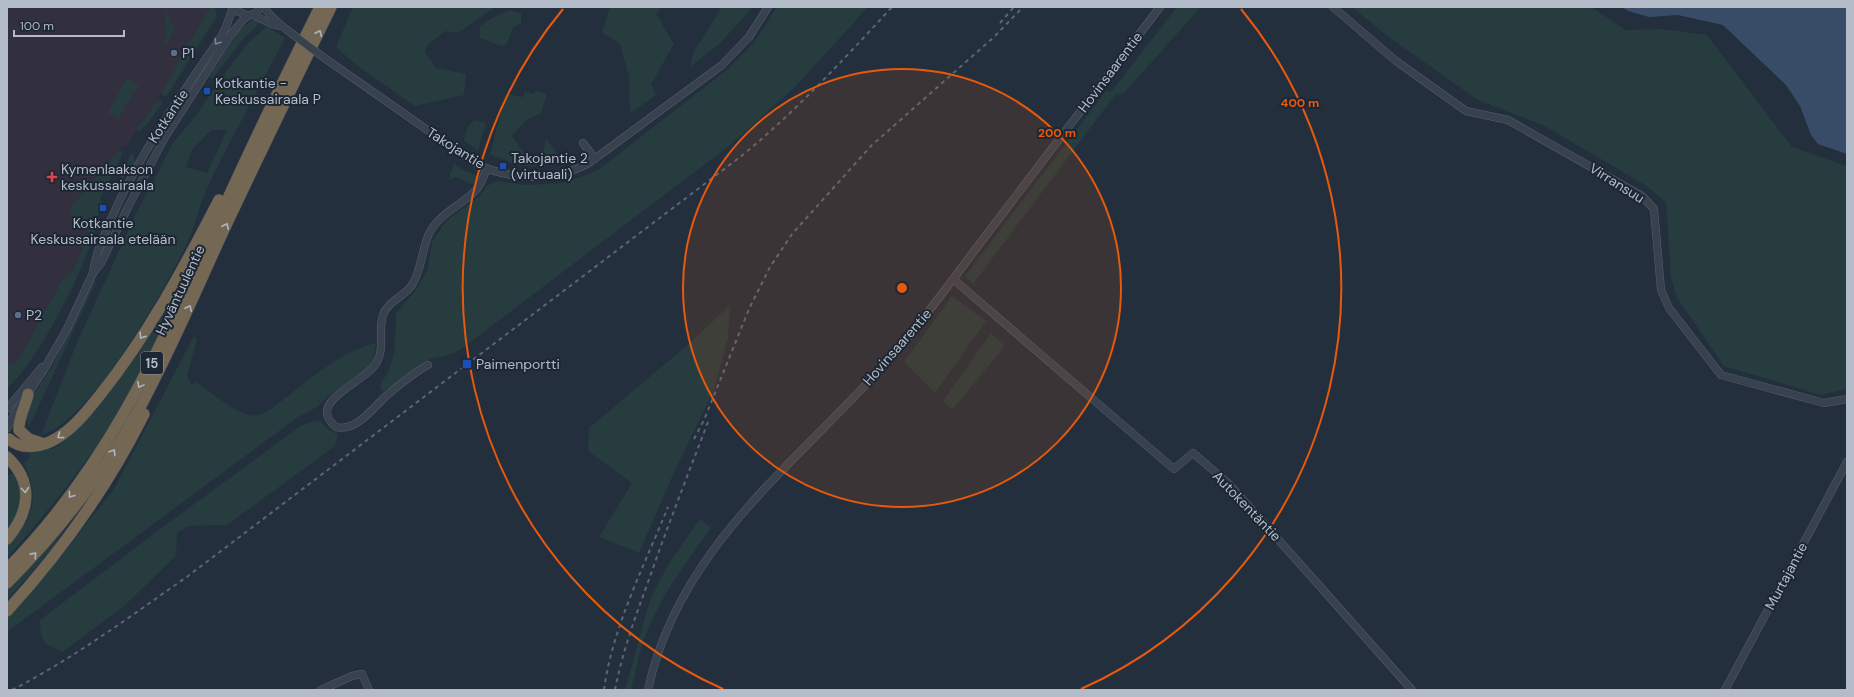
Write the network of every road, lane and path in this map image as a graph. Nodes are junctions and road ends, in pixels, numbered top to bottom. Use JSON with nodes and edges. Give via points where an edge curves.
{"nodes":[{"id":1,"x":234,"y":7,"type":"edge"},
{"id":2,"x":260,"y":7,"type":"edge"},
{"id":3,"x":264,"y":7,"type":"edge"},
{"id":4,"x":320,"y":7,"type":"edge"},
{"id":5,"x":331,"y":7,"type":"edge"},
{"id":6,"x":768,"y":7,"type":"edge"},
{"id":7,"x":1160,"y":7,"type":"edge"},
{"id":8,"x":1333,"y":7,"type":"edge"},
{"id":9,"x":250,"y":16,"type":"junction"},
{"id":10,"x":281,"y":26,"type":"junction"},
{"id":11,"x":258,"y":134,"type":"junction"},
{"id":12,"x":583,"y":143,"type":"dead end"},
{"id":13,"x":595,"y":159,"type":"junction"},
{"id":14,"x":487,"y":168,"type":"junction"},
{"id":15,"x":93,"y":273,"type":"junction"},
{"id":16,"x":953,"y":279,"type":"junction"},
{"id":17,"x":170,"y":349,"type":"junction"},
{"id":18,"x":48,"y":361,"type":"junction"},
{"id":19,"x":428,"y":365,"type":"dead end"},
{"id":20,"x":28,"y":394,"type":"junction"},
{"id":21,"x":1847,"y":399,"type":"edge"},
{"id":22,"x":7,"y":409,"type":"edge"},
{"id":23,"x":8,"y":436,"type":"edge"},
{"id":24,"x":43,"y":445,"type":"junction"},
{"id":25,"x":7,"y":457,"type":"edge"},
{"id":26,"x":1847,"y":462,"type":"edge"},
{"id":27,"x":7,"y":538,"type":"edge"},
{"id":28,"x":7,"y":569,"type":"edge"},
{"id":29,"x":7,"y":583,"type":"edge"},
{"id":30,"x":7,"y":611,"type":"edge"},
{"id":31,"x":321,"y":690,"type":"edge"},
{"id":32,"x":369,"y":690,"type":"edge"},
{"id":33,"x":648,"y":690,"type":"edge"},
{"id":34,"x":1412,"y":690,"type":"edge"},
{"id":35,"x":1725,"y":690,"type":"edge"}],
"edges":[{"from":1,"to":9,"type":"street","name":"Takojantie","via":[[237,11]]},
{"from":1,"to":15,"type":"street","name":"Kotkantie","one_way":true,"via":[[220,37],[138,163],[108,227]]},
{"from":2,"to":9,"type":"street","name":"Kotkantie"},
{"from":3,"to":10,"type":"street","name":"Takojantie"},
{"from":4,"to":11,"type":"highway","name":"Hyväntuulentie","number":"15"},
{"from":17,"to":5,"type":"highway","name":"Hyväntuulentie","number":"15","one_way":true,"via":[[252,170]]},
{"from":6,"to":13,"type":"street","name":"Takojantie","via":[[749,37],[722,65]]},
{"from":7,"to":16,"type":"street","name":"Hovinsaarentie"},
{"from":8,"to":21,"type":"street","name":"Virransuu","via":[[1396,61],[1466,111],[1508,120],[1642,196],[1654,209],[1661,290],[1669,308],[1721,375],[1824,403]]},
{"from":9,"to":10,"type":"street","name":"Takojantie"},
{"from":9,"to":15,"type":"street","name":"Kotkantie","via":[[243,20],[229,37],[181,109],[147,169],[101,264]]},
{"from":10,"to":14,"type":"street","name":"Takojantie","bridge":true,"via":[[461,155]]},
{"from":11,"to":24,"type":"highway","one_way":true,"via":[[223,192],[176,281],[130,355],[89,408],[58,438]]},
{"from":11,"to":28,"type":"highway","name":"Hyväntuulentie","number":"15","one_way":true,"via":[[158,351],[126,412],[100,455],[70,495],[37,537]]},
{"from":12,"to":13,"type":"street"},
{"from":13,"to":14,"type":"street","name":"Takojantie","via":[[579,169],[548,177],[514,176]]},
{"from":14,"to":19,"type":"street","via":[[476,190],[440,218],[432,229],[412,285],[383,314],[378,361],[370,371],[331,400],[326,412],[328,418],[336,427],[349,426],[372,411],[388,395]]},
{"from":15,"to":18,"type":"street","name":"Kotkantie","via":[[67,329]]},
{"from":16,"to":33,"type":"street","name":"Hovinsaarentie","via":[[899,348],[744,511],[705,559],[669,624]]},
{"from":16,"to":34,"type":"street","name":"Autokentäntie","via":[[1174,469],[1193,453],[1229,484]]},
{"from":29,"to":17,"type":"highway","name":"Hyväntuulentie","number":"15","one_way":true,"via":[[63,522],[94,480],[138,411]]},
{"from":17,"to":30,"type":"highway","via":[[144,414],[104,486],[58,552]]},
{"from":18,"to":20,"type":"street","name":"Kotkantie"},
{"from":18,"to":22,"type":"street","name":"Kotkantie"},
{"from":20,"to":23,"type":"street","name":"Kotkantie","via":[[15,413]]},
{"from":20,"to":24,"type":"highway","via":[[19,430]]},
{"from":23,"to":24,"type":"highway","via":[[13,442],[25,446]]},
{"from":25,"to":27,"type":"highway","one_way":true,"via":[[17,466],[26,494],[24,511]]},
{"from":26,"to":35,"type":"street","name":"Murtajantie"},
{"from":31,"to":32,"type":"street","via":[[362,674]]}]}
